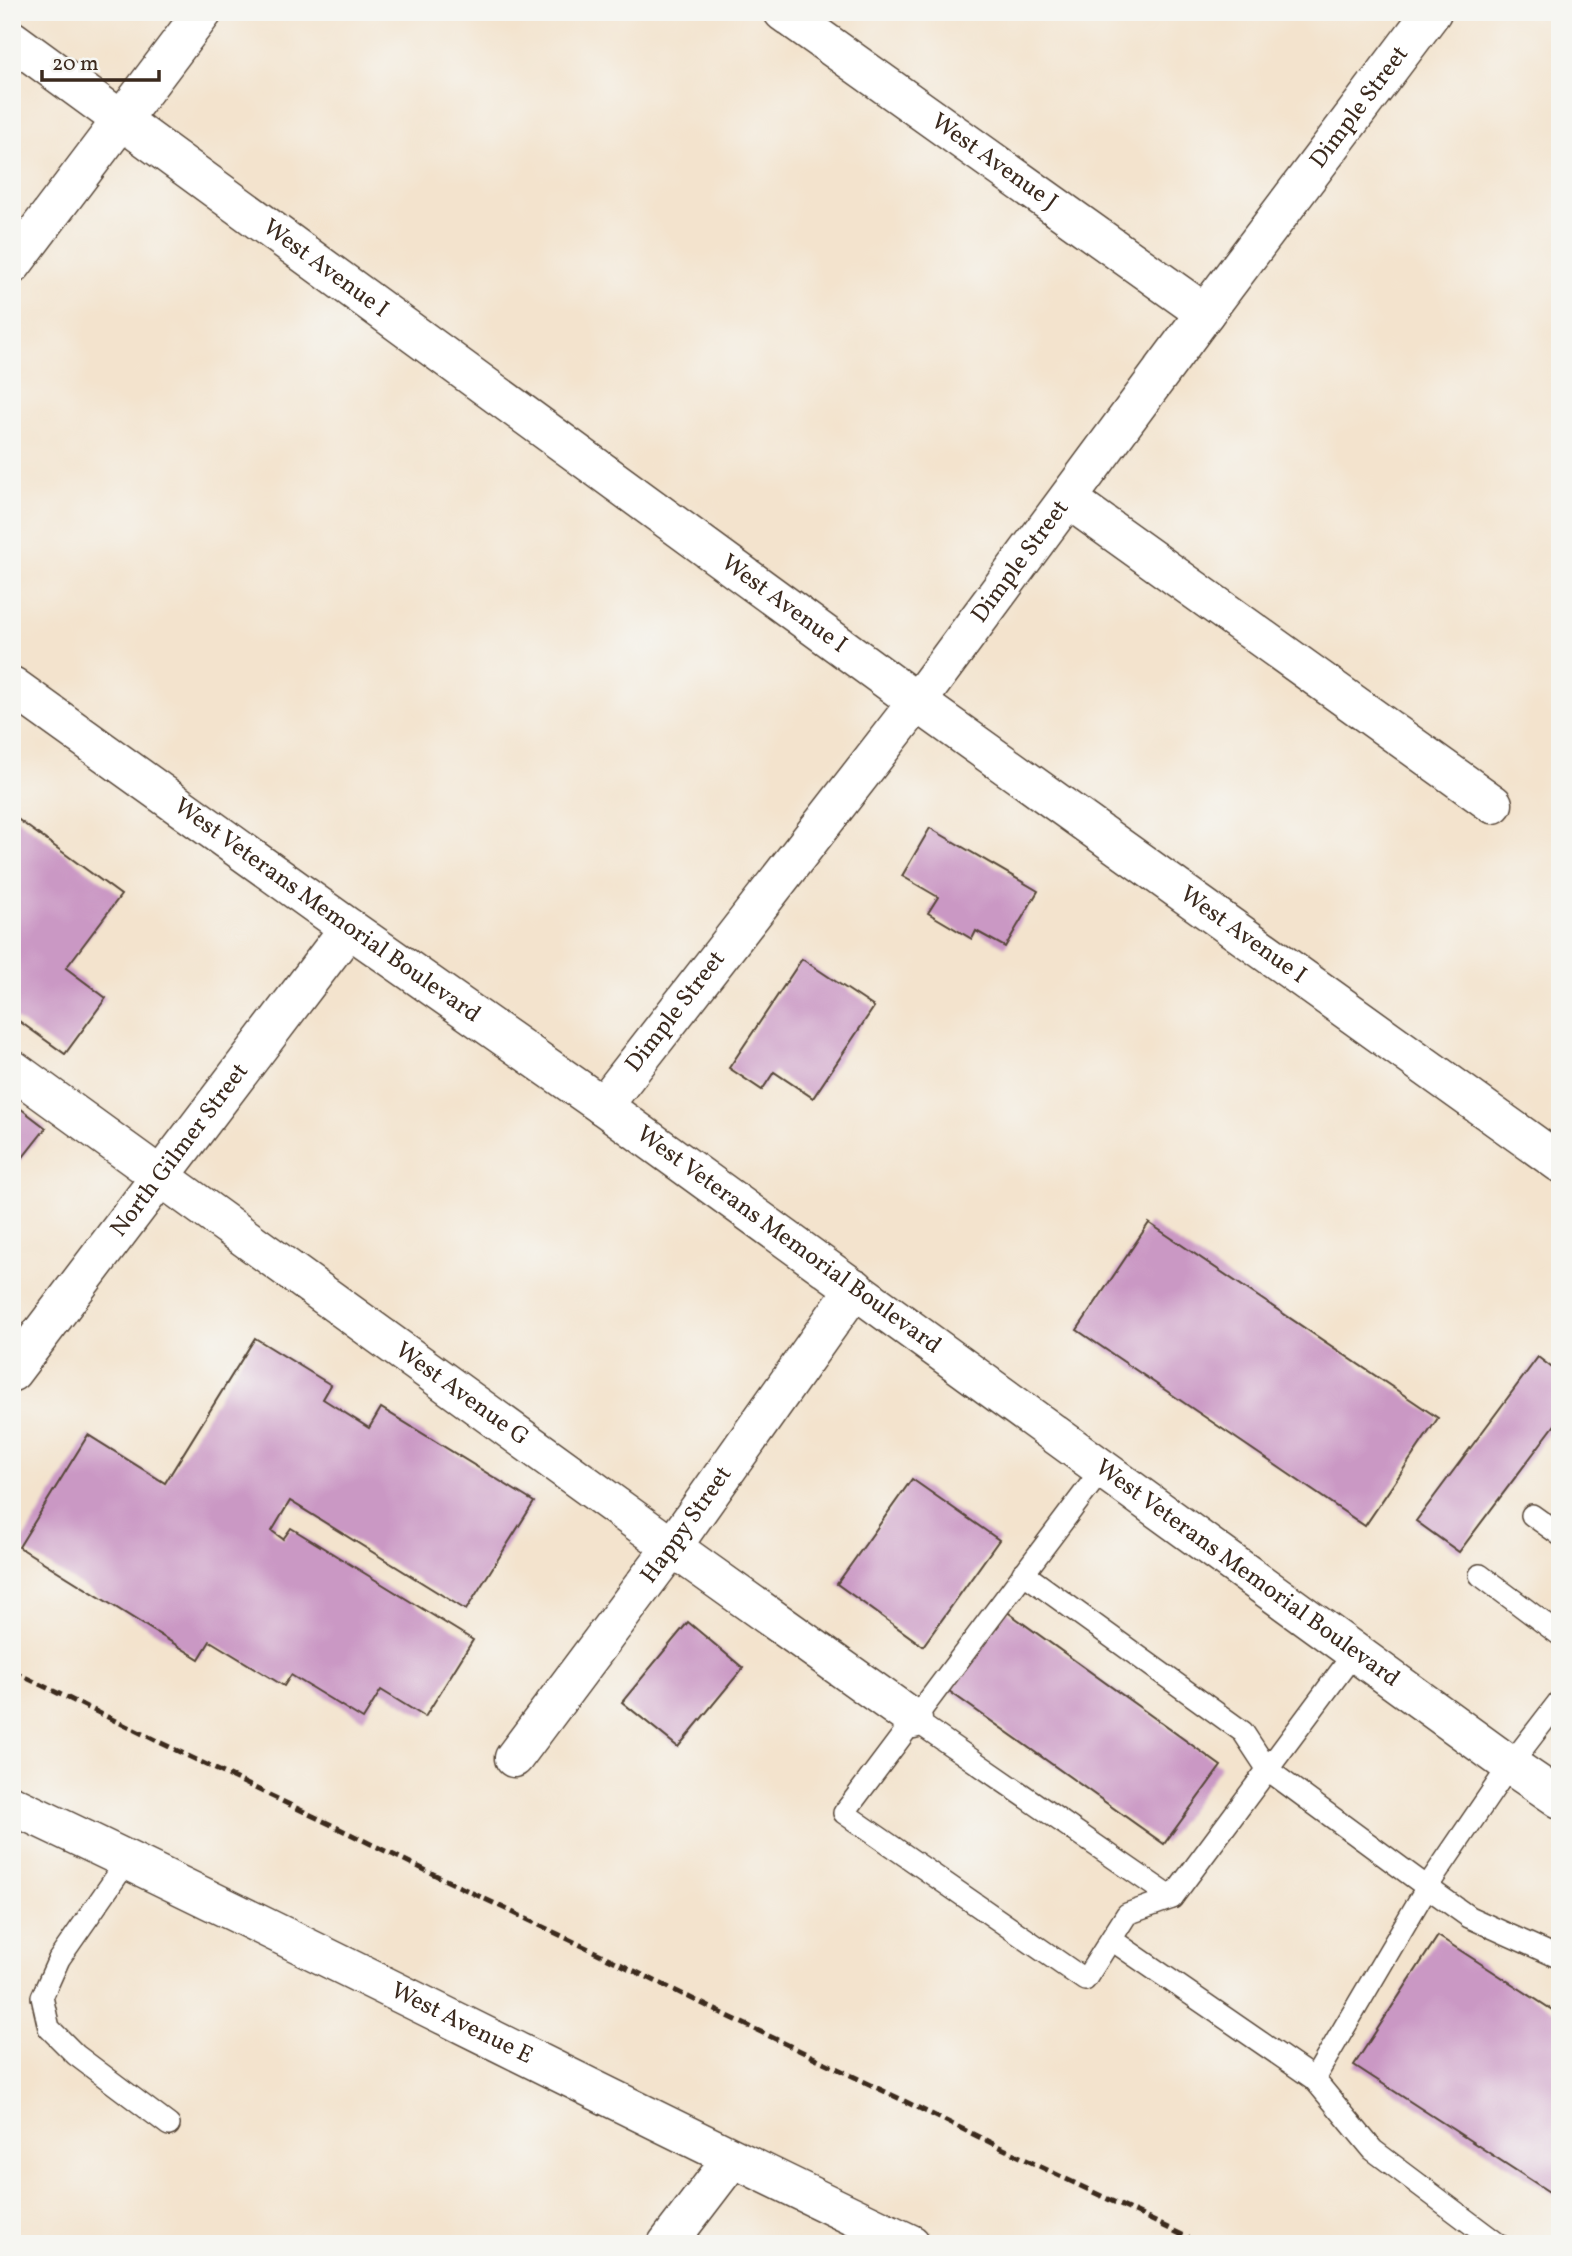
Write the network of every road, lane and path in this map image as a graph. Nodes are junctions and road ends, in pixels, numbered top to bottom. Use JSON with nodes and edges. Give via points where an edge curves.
{"nodes":[{"id":1,"x":203,"y":12,"type":"edge"},
{"id":2,"x":783,"y":12,"type":"edge"},
{"id":3,"x":1432,"y":12,"type":"edge"},
{"id":4,"x":12,"y":40,"type":"edge"},
{"id":5,"x":122,"y":120,"type":"junction"},
{"id":6,"x":12,"y":265,"type":"edge"},
{"id":7,"x":1205,"y":313,"type":"junction"},
{"id":8,"x":1068,"y":499,"type":"junction"},
{"id":9,"x":12,"y":686,"type":"edge"},
{"id":10,"x":917,"y":702,"type":"junction"},
{"id":11,"x":1493,"y":804,"type":"dead end"},
{"id":12,"x":349,"y":928,"type":"junction"},
{"id":13,"x":12,"y":1069,"type":"edge"},
{"id":14,"x":603,"y":1106,"type":"junction"},
{"id":15,"x":1560,"y":1163,"type":"edge"},
{"id":16,"x":159,"y":1177,"type":"junction"},
{"id":17,"x":855,"y":1288,"type":"junction"},
{"id":18,"x":12,"y":1372,"type":"edge"},
{"id":19,"x":1103,"y":1468,"type":"junction"},
{"id":20,"x":1532,"y":1515,"type":"dead end"},
{"id":21,"x":1560,"y":1535,"type":"edge"},
{"id":22,"x":672,"y":1547,"type":"junction"},
{"id":23,"x":1023,"y":1573,"type":"junction"},
{"id":24,"x":1480,"y":1575,"type":"dead end"},
{"id":25,"x":1560,"y":1635,"type":"edge"},
{"id":26,"x":1355,"y":1652,"type":"junction"},
{"id":27,"x":1560,"y":1700,"type":"edge"},
{"id":28,"x":913,"y":1719,"type":"junction"},
{"id":29,"x":514,"y":1758,"type":"dead end"},
{"id":30,"x":1510,"y":1765,"type":"junction"},
{"id":31,"x":1268,"y":1770,"type":"junction"},
{"id":32,"x":1560,"y":1799,"type":"edge"},
{"id":33,"x":12,"y":1805,"type":"edge"},
{"id":34,"x":128,"y":1860,"type":"junction"},
{"id":35,"x":1427,"y":1888,"type":"junction"},
{"id":36,"x":1172,"y":1898,"type":"junction"},
{"id":37,"x":1112,"y":1940,"type":"junction"},
{"id":38,"x":1560,"y":1958,"type":"edge"},
{"id":39,"x":1314,"y":2079,"type":"junction"},
{"id":40,"x":169,"y":2126,"type":"dead end"},
{"id":41,"x":732,"y":2159,"type":"junction"},
{"id":42,"x":667,"y":2244,"type":"edge"},
{"id":43,"x":911,"y":2244,"type":"edge"},
{"id":44,"x":1497,"y":2244,"type":"edge"}],
"edges":[{"from":1,"to":5,"type":"street"},
{"from":2,"to":7,"type":"street","name":"West Avenue J"},
{"from":3,"to":7,"type":"street","name":"Dimple Street"},
{"from":4,"to":5,"type":"street","name":"West Avenue I"},
{"from":5,"to":6,"type":"street"},
{"from":5,"to":10,"type":"street","name":"West Avenue I"},
{"from":7,"to":8,"type":"street","name":"Dimple Street"},
{"from":8,"to":10,"type":"street","name":"Dimple Street"},
{"from":8,"to":11,"type":"street"},
{"from":9,"to":12,"type":"street","name":"West Veterans Memorial Boulevard"},
{"from":10,"to":14,"type":"street","name":"Dimple Street"},
{"from":10,"to":15,"type":"street","name":"West Avenue I"},
{"from":12,"to":14,"type":"street","name":"West Veterans Memorial Boulevard"},
{"from":12,"to":16,"type":"street","name":"North Gilmer Street"},
{"from":13,"to":16,"type":"street","name":"West Avenue G"},
{"from":14,"to":17,"type":"street","name":"West Veterans Memorial Boulevard"},
{"from":16,"to":18,"type":"street","name":"North Gilmer Street"},
{"from":16,"to":22,"type":"street","name":"West Avenue G"},
{"from":17,"to":19,"type":"street","name":"West Veterans Memorial Boulevard"},
{"from":17,"to":22,"type":"street","name":"Happy Street"},
{"from":19,"to":23,"type":"lane"},
{"from":19,"to":26,"type":"street","name":"West Veterans Memorial Boulevard"},
{"from":20,"to":21,"type":"lane"},
{"from":22,"to":28,"type":"street","name":"West Avenue G"},
{"from":22,"to":29,"type":"street","name":"Happy Street"},
{"from":23,"to":28,"type":"lane"},
{"from":23,"to":31,"type":"lane","via":[[1243,1732]]},
{"from":24,"to":25,"type":"lane"},
{"from":26,"to":30,"type":"street","name":"West Veterans Memorial Boulevard"},
{"from":26,"to":31,"type":"lane"},
{"from":27,"to":30,"type":"lane"},
{"from":28,"to":36,"type":"lane"},
{"from":28,"to":37,"type":"lane","via":[[844,1813],[1085,1980]]},
{"from":30,"to":32,"type":"street","name":"West Veterans Memorial Boulevard"},
{"from":30,"to":35,"type":"lane"},
{"from":31,"to":35,"type":"lane"},
{"from":31,"to":36,"type":"lane"},
{"from":33,"to":34,"type":"street","name":"West Avenue E"},
{"from":34,"to":40,"type":"lane","via":[[59,1959],[42,1997],[49,2028],[76,2055]]},
{"from":34,"to":41,"type":"street","name":"West Avenue E"},
{"from":35,"to":38,"type":"lane","via":[[1468,1917]]},
{"from":35,"to":39,"type":"lane"},
{"from":36,"to":37,"type":"lane","via":[[1127,1914]]},
{"from":37,"to":39,"type":"lane"},
{"from":39,"to":44,"type":"lane","via":[[1373,2150]]},
{"from":41,"to":42,"type":"street"},
{"from":41,"to":43,"type":"street","name":"West Avenue E"}]}
